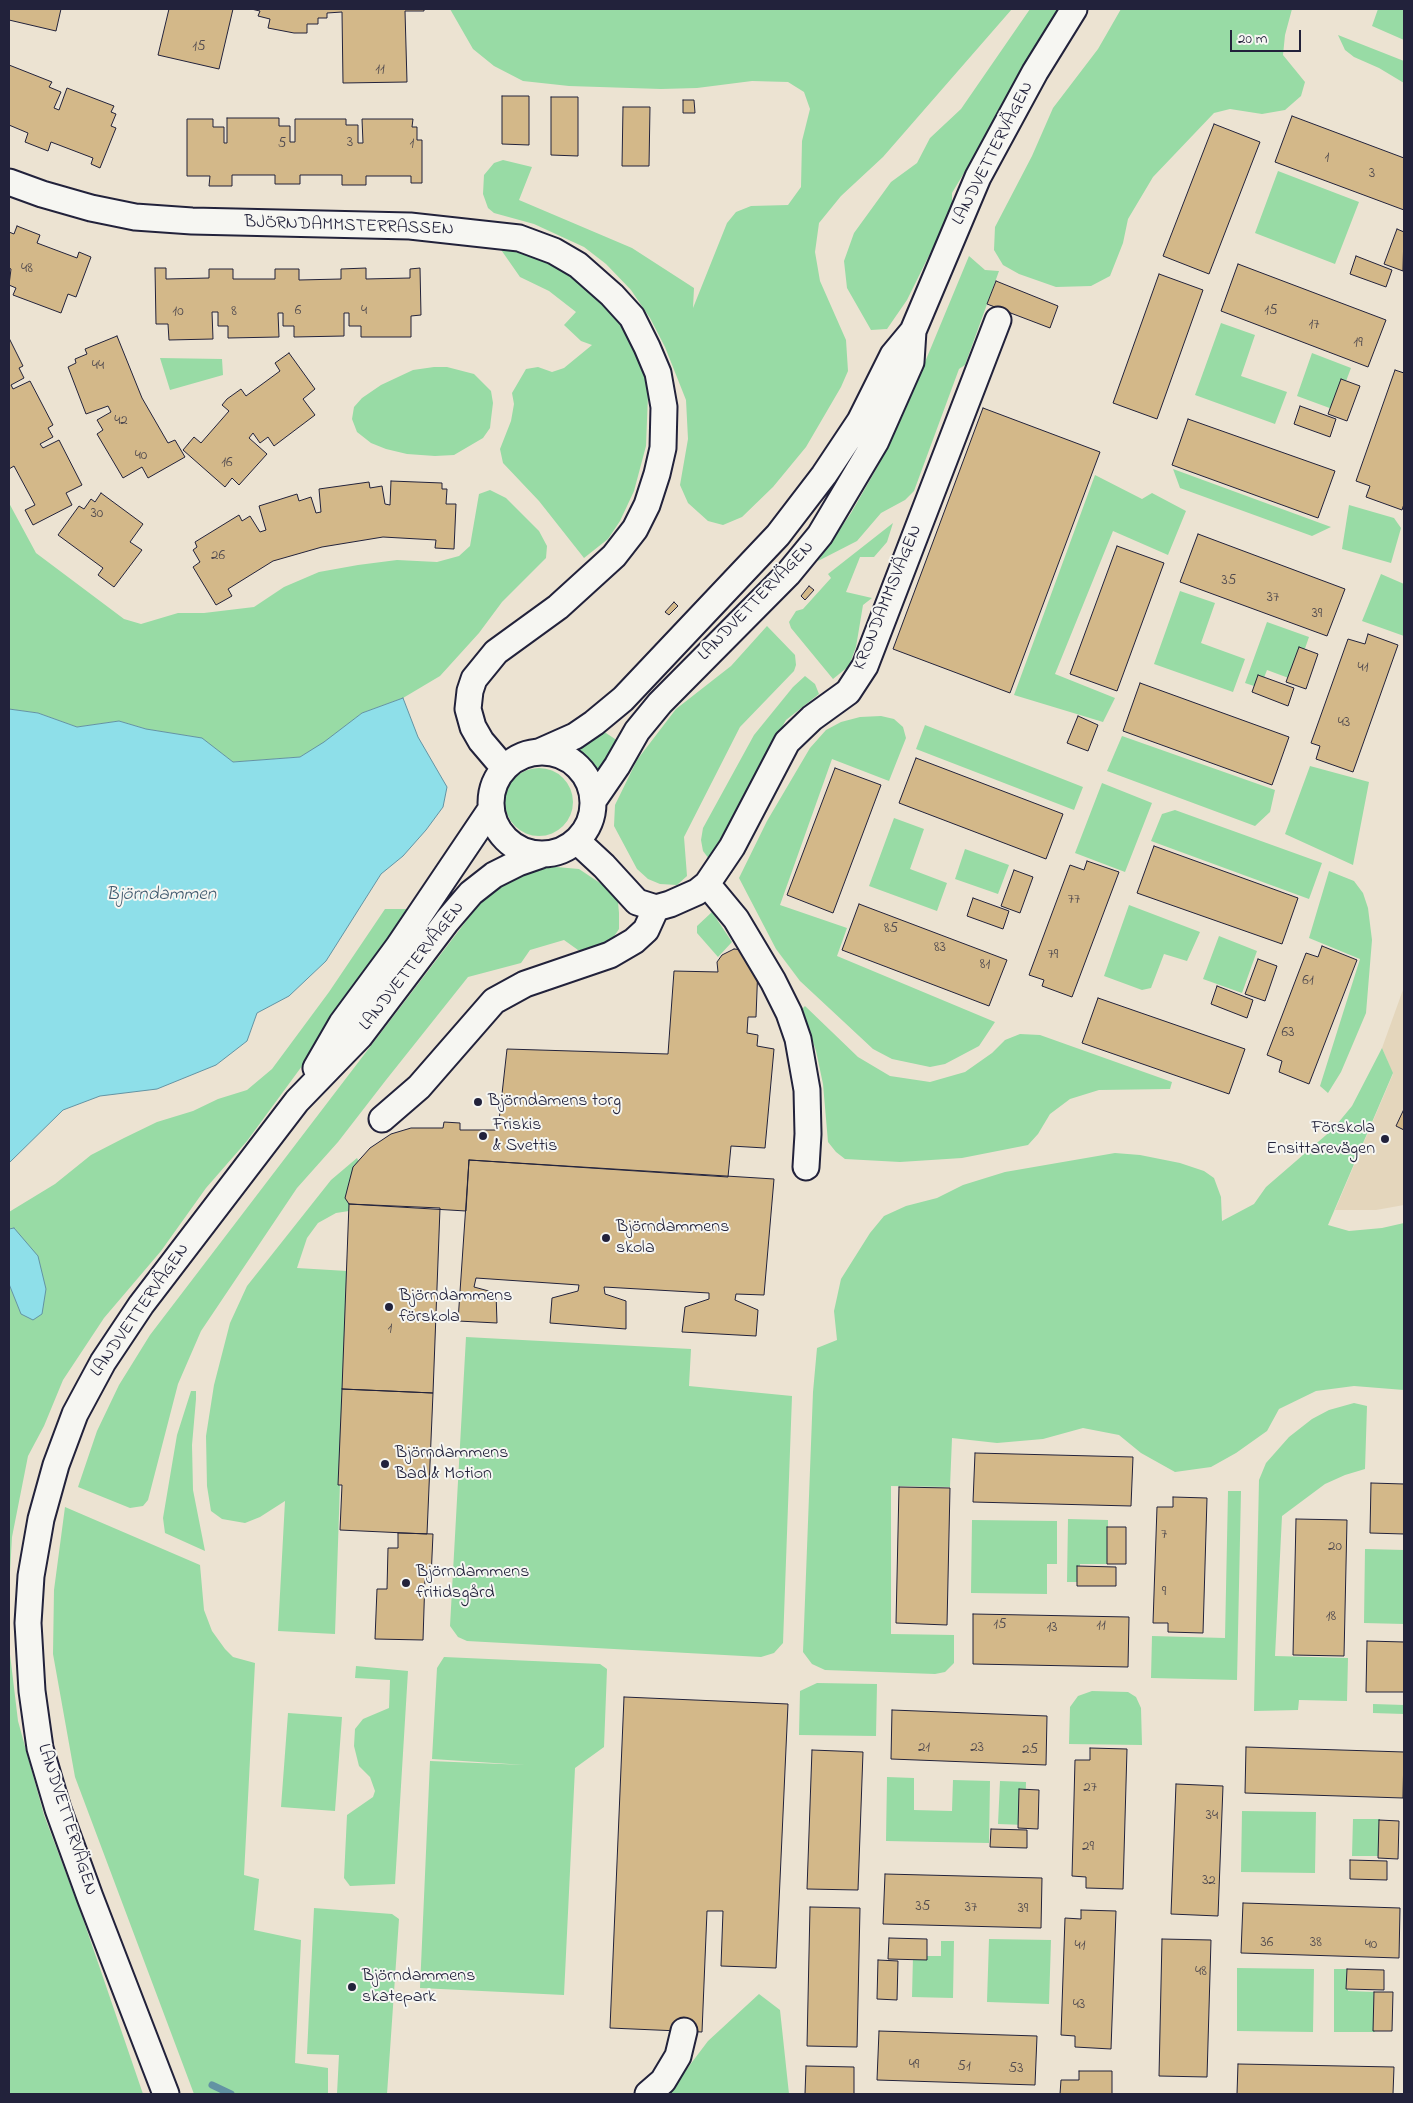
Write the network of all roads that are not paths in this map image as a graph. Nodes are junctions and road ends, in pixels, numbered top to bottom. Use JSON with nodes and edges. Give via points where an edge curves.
{"nodes":[{"id":1,"x":1074,"y":9,"type":"edge"},
{"id":2,"x":9,"y":182,"type":"edge"},
{"id":3,"x":998,"y":320,"type":"dead end"},
{"id":4,"x":913,"y":331,"type":"junction"},
{"id":5,"x":539,"y":752,"type":"junction"},
{"id":6,"x":504,"y":768,"type":"junction"},
{"id":7,"x":594,"y":801,"type":"junction"},
{"id":8,"x":491,"y":809,"type":"junction"},
{"id":9,"x":577,"y":841,"type":"junction"},
{"id":10,"x":544,"y":854,"type":"junction"},
{"id":11,"x":707,"y":884,"type":"junction"},
{"id":12,"x":656,"y":908,"type":"junction"},
{"id":13,"x":298,"y":1101,"type":"junction"},
{"id":14,"x":382,"y":1119,"type":"dead end"},
{"id":15,"x":806,"y":1167,"type":"dead end"},
{"id":16,"x":684,"y":2032,"type":"dead end"},
{"id":17,"x":166,"y":2094,"type":"edge"},
{"id":18,"x":648,"y":2094,"type":"edge"}],
"edges":[{"from":1,"to":4,"type":"street","name":"LANDVETTERVÄGEN","via":[[1035,72],[978,177]]},
{"from":2,"to":6,"type":"street","name":"BJÖRNDAMMSTERRASSEN","via":[[90,208],[135,217],[410,226],[519,238],[554,251],[578,265],[632,317],[658,373],[664,407],[663,448],[657,474],[635,529],[614,556],[564,603],[496,652],[474,679],[468,709],[473,727]]},
{"from":3,"to":11,"type":"street","name":"KRONDAMMSVÄGEN","via":[[865,666],[848,692],[812,718],[787,742],[732,847]]},
{"from":4,"to":5,"type":"street","name":"LANDVETTERVÄGEN","via":[[892,355],[855,428],[824,475],[778,535],[623,699],[575,736]]},
{"from":4,"to":7,"type":"street","name":"LANDVETTERVÄGEN","via":[[911,362],[876,441],[820,535],[788,574],[660,702],[637,731]]},
{"from":5,"to":6,"type":"street","via":[[520,756]]},
{"from":5,"to":7,"type":"street","via":[[563,756],[577,765],[590,785]]},
{"from":6,"to":8,"type":"street","via":[[492,790]]},
{"from":7,"to":9,"type":"street","via":[[590,823]]},
{"from":8,"to":10,"type":"street","via":[[499,830],[509,842],[529,852]]},
{"from":8,"to":13,"type":"street","name":"LANDVETTERVÄGEN","via":[[398,947],[342,1023]]},
{"from":9,"to":10,"type":"street","via":[[561,850]]},
{"from":9,"to":12,"type":"street","via":[[637,902]]},
{"from":10,"to":13,"type":"street","name":"LANDVETTERVÄGEN","via":[[494,875],[471,893],[360,1036]]},
{"from":11,"to":12,"type":"street","name":"KRONDAMMSVÄGEN","via":[[688,897]]},
{"from":11,"to":15,"type":"street","via":[[745,934],[785,1005],[798,1039],[807,1090]]},
{"from":12,"to":14,"type":"street","via":[[646,930],[610,955],[524,984],[494,1001],[419,1087]]},
{"from":13,"to":17,"type":"street","name":"LANDVETTERVÄGEN","via":[[141,1305],[102,1362],[75,1414],[56,1465],[41,1519],[31,1576],[32,1691],[40,1748],[90,1897]]},
{"from":16,"to":18,"type":"street","via":[[678,2056],[663,2081]]}]}
